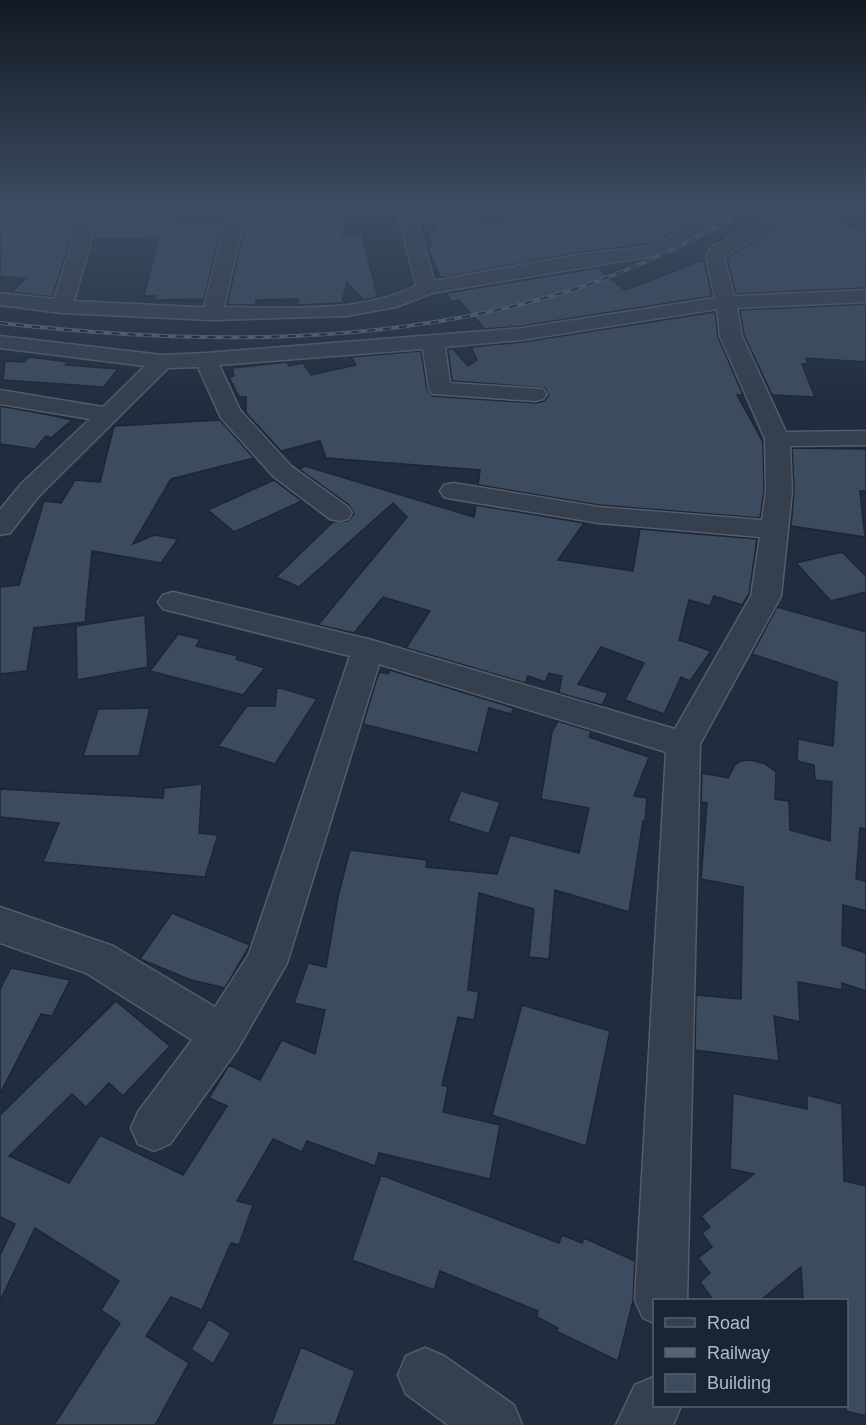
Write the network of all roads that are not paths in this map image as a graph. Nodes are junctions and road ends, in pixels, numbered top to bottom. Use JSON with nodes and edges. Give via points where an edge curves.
{"nodes":[{"id":1,"x":73,"y":272,"type":"edge"},
{"id":2,"x":223,"y":272,"type":"edge"},
{"id":3,"x":421,"y":272,"type":"edge"},
{"id":4,"x":518,"y":272,"type":"edge"},
{"id":5,"x":718,"y":272,"type":"edge"},
{"id":6,"x":426,"y":288,"type":"junction"},
{"id":7,"x":866,"y":296,"type":"edge"},
{"id":8,"x":0,"y":299,"type":"edge"},
{"id":9,"x":726,"y":302,"type":"junction"},
{"id":10,"x":62,"y":307,"type":"junction"},
{"id":11,"x":212,"y":314,"type":"junction"},
{"id":12,"x":433,"y":341,"type":"junction"},
{"id":13,"x":0,"y":342,"type":"edge"},
{"id":14,"x":206,"y":360,"type":"junction"},
{"id":15,"x":162,"y":362,"type":"junction"},
{"id":16,"x":535,"y":394,"type":"dead end"},
{"id":17,"x":0,"y":397,"type":"edge"},
{"id":18,"x":105,"y":414,"type":"junction"},
{"id":19,"x":866,"y":438,"type":"edge"},
{"id":20,"x":777,"y":439,"type":"junction"},
{"id":21,"x":453,"y":491,"type":"dead end"},
{"id":22,"x":339,"y":513,"type":"dead end"},
{"id":23,"x":0,"y":527,"type":"edge"},
{"id":24,"x":776,"y":530,"type":"junction"},
{"id":25,"x":173,"y":602,"type":"dead end"},
{"id":26,"x":368,"y":650,"type":"junction"},
{"id":27,"x":683,"y":744,"type":"junction"},
{"id":28,"x":0,"y":925,"type":"edge"},
{"id":29,"x":222,"y":1035,"type":"junction"},
{"id":30,"x":154,"y":1128,"type":"dead end"},
{"id":31,"x":661,"y":1299,"type":"edge"},
{"id":32,"x":425,"y":1375,"type":"dead end"},
{"id":33,"x":653,"y":1406,"type":"edge"},
{"id":34,"x":494,"y":1425,"type":"edge"},
{"id":35,"x":644,"y":1425,"type":"edge"}],
"edges":[{"from":1,"to":10,"type":"street"},
{"from":2,"to":11,"type":"street"},
{"from":3,"to":6,"type":"street"},
{"from":4,"to":6,"type":"street"},
{"from":5,"to":9,"type":"street"},
{"from":6,"to":11,"type":"street","via":[[407,299],[382,305]]},
{"from":7,"to":9,"type":"street"},
{"from":8,"to":10,"type":"street"},
{"from":9,"to":12,"type":"street","via":[[522,334]]},
{"from":9,"to":20,"type":"street","via":[[732,336]]},
{"from":10,"to":11,"type":"street"},
{"from":12,"to":14,"type":"street"},
{"from":12,"to":16,"type":"street","via":[[440,389]]},
{"from":13,"to":15,"type":"street"},
{"from":14,"to":15,"type":"street"},
{"from":14,"to":22,"type":"street","via":[[229,413],[282,471]]},
{"from":15,"to":18,"type":"street"},
{"from":17,"to":18,"type":"street"},
{"from":18,"to":23,"type":"street","via":[[30,490]]},
{"from":19,"to":20,"type":"street"},
{"from":20,"to":24,"type":"street"},
{"from":21,"to":24,"type":"street","via":[[599,515]]},
{"from":24,"to":27,"type":"street","via":[[766,596]]},
{"from":25,"to":26,"type":"street"},
{"from":26,"to":27,"type":"street"},
{"from":26,"to":29,"type":"street","via":[[267,963]]},
{"from":27,"to":31,"type":"street"},
{"from":28,"to":29,"type":"street","via":[[99,959]]},
{"from":29,"to":30,"type":"street"},
{"from":32,"to":34,"type":"street"},
{"from":33,"to":35,"type":"street"}]}
